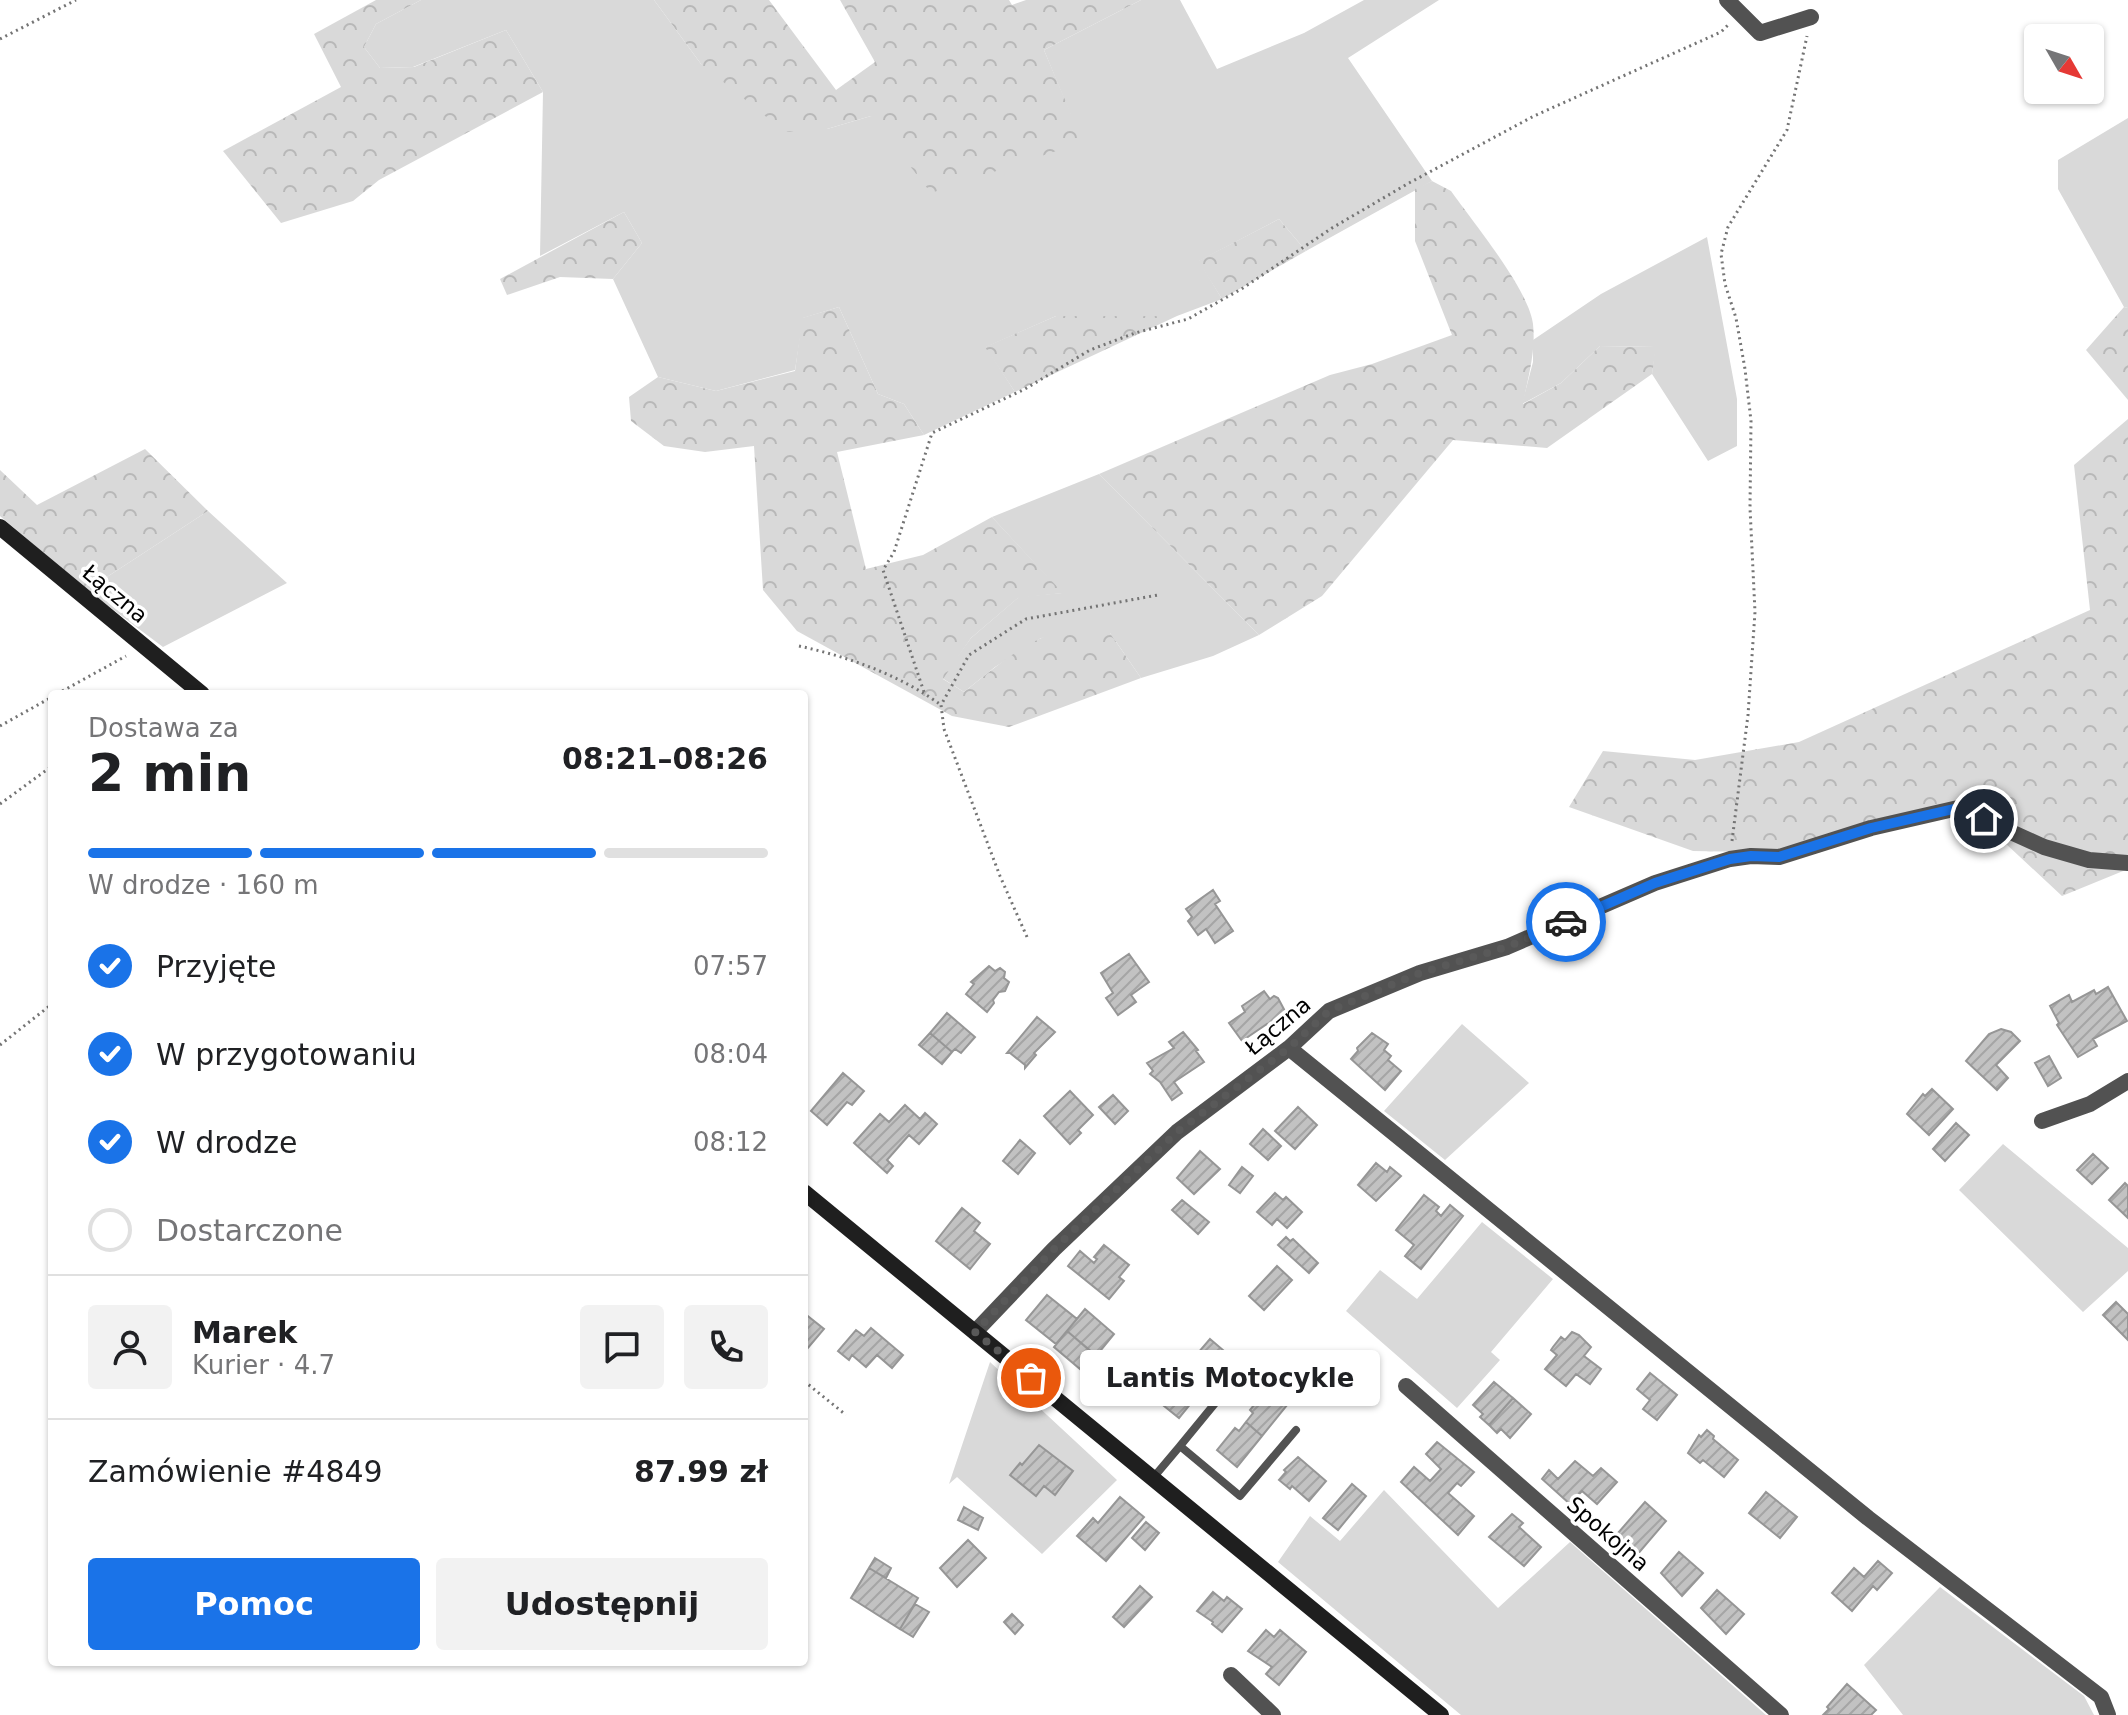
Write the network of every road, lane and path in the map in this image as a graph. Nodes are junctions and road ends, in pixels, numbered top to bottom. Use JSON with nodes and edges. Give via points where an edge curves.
{"nodes":[{"id":1,"x":76,"y":0,"type":"edge"},
{"id":2,"x":1727,"y":0,"type":"edge"},
{"id":3,"x":1740,"y":13,"type":"junction"},
{"id":4,"x":1811,"y":17,"type":"joint"},
{"id":5,"x":0,"y":39,"type":"edge"},
{"id":6,"x":0,"y":527,"type":"edge"},
{"id":7,"x":1158,"y":595,"type":"dead end"},
{"id":8,"x":143,"y":646,"type":"junction"},
{"id":9,"x":799,"y":646,"type":"dead end"},
{"id":10,"x":64,"y":690,"type":"edge"},
{"id":11,"x":197,"y":690,"type":"edge"},
{"id":12,"x":924,"y":692,"type":"junction"},
{"id":13,"x":48,"y":699,"type":"edge"},
{"id":14,"x":941,"y":705,"type":"junction"},
{"id":15,"x":0,"y":726,"type":"edge"},
{"id":16,"x":48,"y":769,"type":"edge"},
{"id":17,"x":0,"y":804,"type":"edge"},
{"id":18,"x":1730,"y":859,"type":"junction"},
{"id":19,"x":2128,"y":863,"type":"edge"},
{"id":20,"x":1027,"y":937,"type":"dead end"},
{"id":21,"x":48,"y":1007,"type":"edge"},
{"id":22,"x":0,"y":1045,"type":"edge"},
{"id":23,"x":1289,"y":1048,"type":"junction"},
{"id":24,"x":2128,"y":1081,"type":"edge"},
{"id":25,"x":2042,"y":1121,"type":"dead end"},
{"id":26,"x":808,"y":1195,"type":"edge"},
{"id":27,"x":975,"y":1332,"type":"junction"},
{"id":28,"x":1235,"y":1379,"type":"dead end"},
{"id":29,"x":808,"y":1384,"type":"edge"},
{"id":30,"x":1406,"y":1386,"type":"dead end"},
{"id":31,"x":846,"y":1415,"type":"dead end"},
{"id":32,"x":1296,"y":1430,"type":"dead end"},
{"id":33,"x":1180,"y":1446,"type":"junction"},
{"id":34,"x":1153,"y":1478,"type":"junction"},
{"id":35,"x":1231,"y":1675,"type":"dead end"},
{"id":36,"x":1273,"y":1715,"type":"edge"},
{"id":37,"x":1441,"y":1715,"type":"edge"},
{"id":38,"x":1781,"y":1715,"type":"edge"},
{"id":39,"x":2108,"y":1715,"type":"edge"}],
"edges":[{"from":1,"to":5,"type":"path"},
{"from":2,"to":3,"type":"street"},
{"from":3,"to":4,"type":"street","via":[[1760,33]]},
{"from":3,"to":12,"type":"path","via":[[1721,32],[1534,116],[1409,183],[1188,319],[1090,350],[1025,389],[932,433],[894,552],[883,570]]},
{"from":4,"to":18,"type":"path","via":[[1787,130],[1728,227],[1721,254],[1751,421],[1755,612]]},
{"from":6,"to":8,"type":"street","name":"Łączna"},
{"from":7,"to":14,"type":"path","via":[[1026,619],[969,655]]},
{"from":8,"to":10,"type":"path"},
{"from":8,"to":11,"type":"street","name":"Łączna"},
{"from":9,"to":12,"type":"path","via":[[837,654]]},
{"from":12,"to":14,"type":"path"},
{"from":13,"to":15,"type":"path"},
{"from":14,"to":20,"type":"path","via":[[944,729]]},
{"from":16,"to":17,"type":"path"},
{"from":18,"to":19,"type":"street","name":"Łączna","via":[[1779,857],[1958,808],[2044,847],[2089,860]]},
{"from":18,"to":23,"type":"street","name":"Łączna","via":[[1655,883],[1507,947],[1420,973],[1329,1011]]},
{"from":21,"to":22,"type":"path"},
{"from":23,"to":27,"type":"street","name":"Łączna","via":[[1177,1132]]},
{"from":23,"to":39,"type":"street","via":[[1868,1518],[2101,1697]]},
{"from":24,"to":25,"type":"street","via":[[2090,1104]]},
{"from":26,"to":27,"type":"street"},
{"from":27,"to":34,"type":"street"},
{"from":28,"to":33,"type":"lane"},
{"from":29,"to":31,"type":"path"},
{"from":30,"to":38,"type":"street","name":"Spokojna"},
{"from":32,"to":33,"type":"lane","via":[[1240,1496]]},
{"from":33,"to":34,"type":"lane"},
{"from":34,"to":37,"type":"street"},
{"from":35,"to":36,"type":"street"}]}
